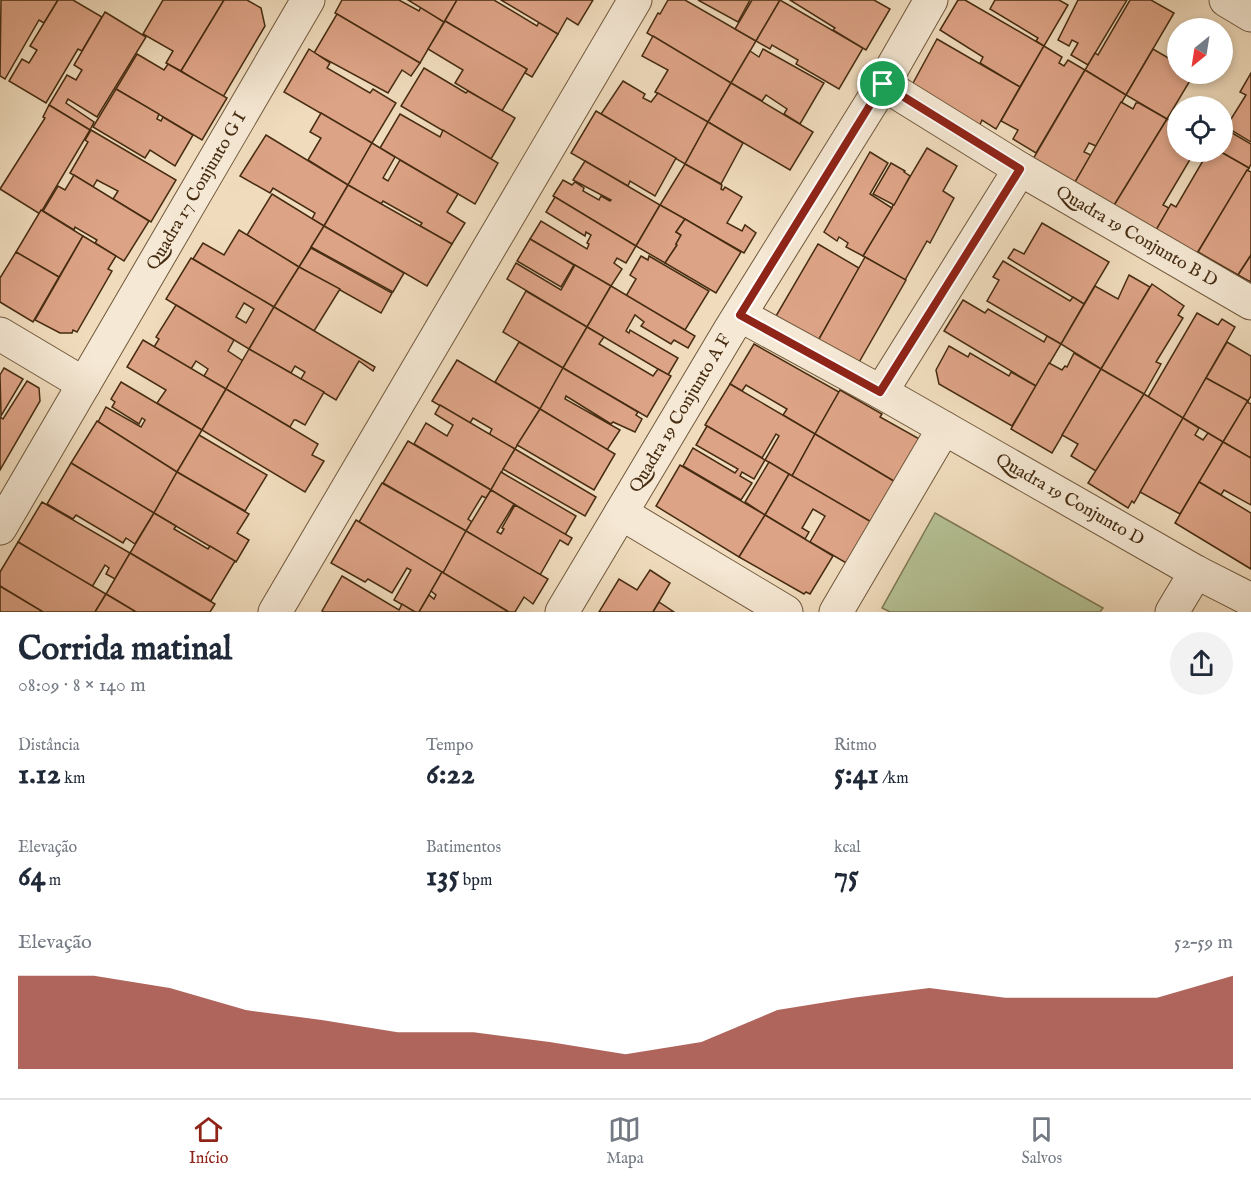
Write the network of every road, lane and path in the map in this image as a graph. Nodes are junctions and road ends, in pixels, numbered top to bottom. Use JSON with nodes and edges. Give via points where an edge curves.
{"nodes":[{"id":1,"x":308,"y":0,"type":"edge"},
{"id":2,"x":635,"y":0,"type":"edge"},
{"id":3,"x":931,"y":0,"type":"edge"},
{"id":4,"x":1226,"y":0,"type":"edge"},
{"id":5,"x":1251,"y":15,"type":"edge"},
{"id":6,"x":883,"y":84,"type":"junction"},
{"id":7,"x":1020,"y":169,"type":"junction"},
{"id":8,"x":1251,"y":303,"type":"edge"},
{"id":9,"x":740,"y":315,"type":"junction"},
{"id":10,"x":0,"y":334,"type":"edge"},
{"id":11,"x":84,"y":384,"type":"junction"},
{"id":12,"x":880,"y":392,"type":"junction"},
{"id":13,"x":944,"y":428,"type":"junction"},
{"id":14,"x":621,"y":513,"type":"junction"},
{"id":15,"x":0,"y":528,"type":"edge"},
{"id":16,"x":1196,"y":572,"type":"junction"},
{"id":17,"x":1251,"y":600,"type":"edge"},
{"id":18,"x":765,"y":607,"type":"edge"},
{"id":19,"x":275,"y":612,"type":"edge"},
{"id":20,"x":562,"y":612,"type":"edge"},
{"id":21,"x":836,"y":612,"type":"edge"},
{"id":22,"x":1172,"y":612,"type":"edge"}],
"edges":[{"from":1,"to":11,"type":"street","name":"Quadra 17 Conjunto G I"},
{"from":2,"to":19,"type":"street"},
{"from":3,"to":6,"type":"street","name":"Quadra 19 Conjunto A F"},
{"from":4,"to":5,"type":"street"},
{"from":6,"to":7,"type":"street","name":"Quadra 19 Conjunto B D"},
{"from":6,"to":9,"type":"street","name":"Quadra 19 Conjunto A F"},
{"from":7,"to":8,"type":"street","name":"Quadra 19 Conjunto B D"},
{"from":7,"to":12,"type":"street"},
{"from":9,"to":12,"type":"street","name":"Quadra 19 Conjunto D"},
{"from":9,"to":14,"type":"street","name":"Quadra 19 Conjunto A F"},
{"from":10,"to":11,"type":"street"},
{"from":11,"to":15,"type":"street","name":"Quadra 17 Conjunto G I"},
{"from":12,"to":13,"type":"street","name":"Quadra 19 Conjunto D"},
{"from":13,"to":16,"type":"street","name":"Quadra 19 Conjunto D"},
{"from":13,"to":21,"type":"street"},
{"from":14,"to":18,"type":"street"},
{"from":14,"to":20,"type":"street","name":"Quadra 19 Conjunto A F"},
{"from":16,"to":17,"type":"street","name":"Quadra 19 Conjunto D"},
{"from":16,"to":22,"type":"street"}]}
